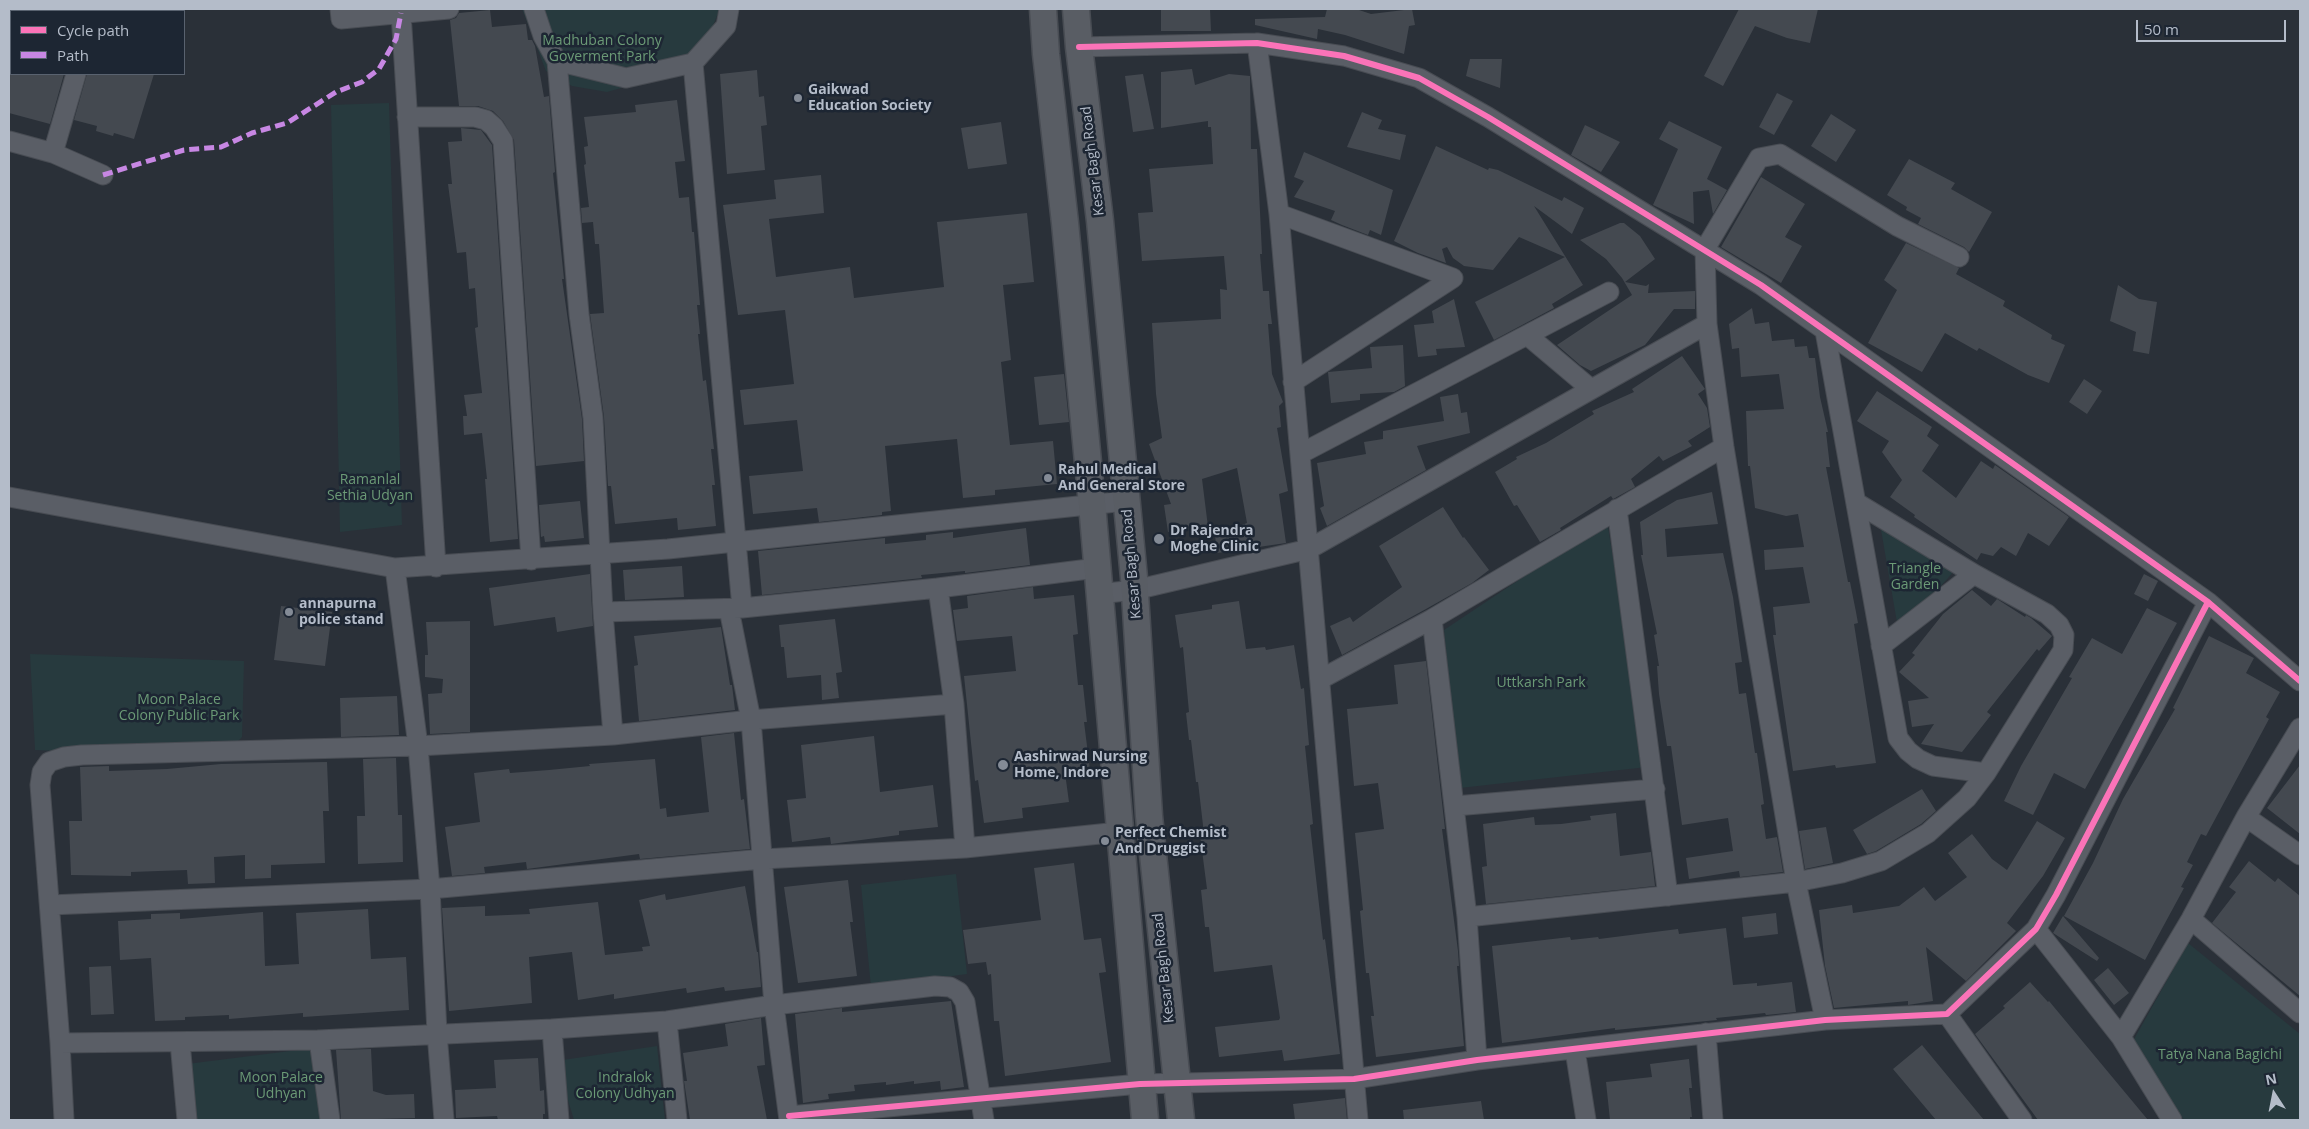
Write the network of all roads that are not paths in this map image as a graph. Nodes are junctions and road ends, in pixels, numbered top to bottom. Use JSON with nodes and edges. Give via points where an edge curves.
{"nodes":[{"id":1,"x":340,"y":9,"type":"edge"},
{"id":2,"x":449,"y":9,"type":"edge"},
{"id":3,"x":534,"y":9,"type":"edge"},
{"id":4,"x":729,"y":9,"type":"edge"},
{"id":5,"x":1043,"y":9,"type":"edge"},
{"id":6,"x":1076,"y":9,"type":"edge"},
{"id":7,"x":401,"y":13,"type":"junction"},
{"id":8,"x":1257,"y":43,"type":"junction"},
{"id":9,"x":1079,"y":47,"type":"junction"},
{"id":10,"x":557,"y":61,"type":"junction"},
{"id":11,"x":693,"y":63,"type":"junction"},
{"id":12,"x":76,"y":75,"type":"edge"},
{"id":13,"x":407,"y":117,"type":"junction"},
{"id":14,"x":9,"y":142,"type":"edge"},
{"id":15,"x":53,"y":153,"type":"junction"},
{"id":16,"x":103,"y":175,"type":"dead end"},
{"id":17,"x":1279,"y":214,"type":"junction"},
{"id":18,"x":1705,"y":249,"type":"junction"},
{"id":19,"x":1959,"y":257,"type":"dead end"},
{"id":20,"x":1609,"y":292,"type":"dead end"},
{"id":21,"x":1707,"y":324,"type":"junction"},
{"id":22,"x":1825,"y":331,"type":"junction"},
{"id":23,"x":1527,"y":335,"type":"junction"},
{"id":24,"x":1293,"y":382,"type":"junction"},
{"id":25,"x":1591,"y":389,"type":"junction"},
{"id":26,"x":1724,"y":448,"type":"junction"},
{"id":27,"x":1300,"y":454,"type":"junction"},
{"id":28,"x":9,"y":496,"type":"edge"},
{"id":29,"x":1126,"y":501,"type":"junction"},
{"id":30,"x":1857,"y":503,"type":"junction"},
{"id":31,"x":1092,"y":504,"type":"junction"},
{"id":32,"x":1618,"y":509,"type":"junction"},
{"id":33,"x":735,"y":542,"type":"junction"},
{"id":34,"x":1309,"y":549,"type":"junction"},
{"id":35,"x":600,"y":555,"type":"junction"},
{"id":36,"x":531,"y":560,"type":"junction"},
{"id":37,"x":436,"y":567,"type":"junction"},
{"id":38,"x":395,"y":568,"type":"junction"},
{"id":39,"x":1974,"y":574,"type":"junction"},
{"id":40,"x":1097,"y":581,"type":"junction"},
{"id":41,"x":938,"y":588,"type":"junction"},
{"id":42,"x":1135,"y":590,"type":"junction"},
{"id":43,"x":2208,"y":602,"type":"junction"},
{"id":44,"x":736,"y":608,"type":"junction"},
{"id":45,"x":603,"y":612,"type":"junction"},
{"id":46,"x":1432,"y":619,"type":"junction"},
{"id":47,"x":1881,"y":646,"type":"junction"},
{"id":48,"x":1321,"y":679,"type":"junction"},
{"id":49,"x":2300,"y":681,"type":"edge"},
{"id":50,"x":954,"y":704,"type":"junction"},
{"id":51,"x":751,"y":720,"type":"junction"},
{"id":52,"x":2300,"y":728,"type":"edge"},
{"id":53,"x":613,"y":735,"type":"junction"},
{"id":54,"x":418,"y":746,"type":"junction"},
{"id":55,"x":1986,"y":773,"type":"junction"},
{"id":56,"x":1655,"y":789,"type":"junction"},
{"id":57,"x":1454,"y":806,"type":"junction"},
{"id":58,"x":2246,"y":817,"type":"junction"},
{"id":59,"x":1119,"y":832,"type":"junction"},
{"id":60,"x":965,"y":848,"type":"junction"},
{"id":61,"x":2300,"y":855,"type":"edge"},
{"id":62,"x":763,"y":859,"type":"junction"},
{"id":63,"x":1796,"y":882,"type":"junction"},
{"id":64,"x":430,"y":889,"type":"junction"},
{"id":65,"x":1668,"y":896,"type":"junction"},
{"id":66,"x":50,"y":905,"type":"junction"},
{"id":67,"x":1467,"y":917,"type":"junction"},
{"id":68,"x":2191,"y":919,"type":"junction"},
{"id":69,"x":2036,"y":929,"type":"junction"},
{"id":70,"x":774,"y":1004,"type":"junction"},
{"id":71,"x":2300,"y":1013,"type":"edge"},
{"id":72,"x":1947,"y":1014,"type":"junction"},
{"id":73,"x":1826,"y":1020,"type":"junction"},
{"id":74,"x":667,"y":1021,"type":"junction"},
{"id":75,"x":552,"y":1029,"type":"junction"},
{"id":76,"x":436,"y":1033,"type":"junction"},
{"id":77,"x":1706,"y":1034,"type":"junction"},
{"id":78,"x":2122,"y":1037,"type":"junction"},
{"id":79,"x":319,"y":1040,"type":"junction"},
{"id":80,"x":180,"y":1042,"type":"junction"},
{"id":81,"x":60,"y":1043,"type":"junction"},
{"id":82,"x":1575,"y":1050,"type":"junction"},
{"id":83,"x":1477,"y":1060,"type":"junction"},
{"id":84,"x":1354,"y":1079,"type":"junction"},
{"id":85,"x":1140,"y":1084,"type":"junction"},
{"id":86,"x":1176,"y":1084,"type":"junction"},
{"id":87,"x":981,"y":1097,"type":"junction"},
{"id":88,"x":789,"y":1118,"type":"edge"},
{"id":89,"x":64,"y":1120,"type":"edge"},
{"id":90,"x":187,"y":1120,"type":"edge"},
{"id":91,"x":330,"y":1120,"type":"edge"},
{"id":92,"x":444,"y":1120,"type":"edge"},
{"id":93,"x":559,"y":1120,"type":"edge"},
{"id":94,"x":677,"y":1120,"type":"edge"},
{"id":95,"x":984,"y":1120,"type":"edge"},
{"id":96,"x":1145,"y":1120,"type":"edge"},
{"id":97,"x":1181,"y":1120,"type":"edge"},
{"id":98,"x":1358,"y":1120,"type":"edge"},
{"id":99,"x":1586,"y":1120,"type":"edge"},
{"id":100,"x":1713,"y":1120,"type":"edge"},
{"id":101,"x":2022,"y":1120,"type":"edge"},
{"id":102,"x":2172,"y":1120,"type":"edge"}],
"edges":[{"from":1,"to":7,"type":"street","via":[[341,19]]},
{"from":2,"to":7,"type":"street"},
{"from":3,"to":10,"type":"street","via":[[543,36]]},
{"from":4,"to":11,"type":"street","via":[[726,26]]},
{"from":5,"to":31,"type":"main road"},
{"from":6,"to":9,"type":"main road","name":"Kesar Bagh Road"},
{"from":7,"to":13,"type":"street"},
{"from":8,"to":9,"type":"street"},
{"from":8,"to":17,"type":"street"},
{"from":8,"to":18,"type":"street","via":[[1344,56],[1418,78]]},
{"from":9,"to":29,"type":"main road","name":"Kesar Bagh Road","via":[[1100,221]]},
{"from":10,"to":11,"type":"street","via":[[626,78]]},
{"from":10,"to":35,"type":"street","via":[[578,314],[593,418]]},
{"from":11,"to":33,"type":"street"},
{"from":12,"to":15,"type":"street"},
{"from":13,"to":36,"type":"street","via":[[480,118],[494,126],[503,141]]},
{"from":13,"to":37,"type":"street"},
{"from":14,"to":15,"type":"street"},
{"from":15,"to":16,"type":"street"},
{"from":17,"to":24,"type":"street"},
{"from":17,"to":24,"type":"street","via":[[1453,278]]},
{"from":18,"to":19,"type":"street","via":[[1759,158],[1780,154],[1897,226]]},
{"from":18,"to":21,"type":"street"},
{"from":18,"to":22,"type":"street"},
{"from":20,"to":23,"type":"street"},
{"from":21,"to":25,"type":"street"},
{"from":21,"to":26,"type":"street"},
{"from":22,"to":30,"type":"street"},
{"from":22,"to":43,"type":"street"},
{"from":23,"to":25,"type":"street"},
{"from":23,"to":27,"type":"street"},
{"from":24,"to":27,"type":"street"},
{"from":25,"to":34,"type":"street"},
{"from":26,"to":32,"type":"street"},
{"from":26,"to":63,"type":"street"},
{"from":27,"to":34,"type":"street"},
{"from":28,"to":38,"type":"street"},
{"from":29,"to":31,"type":"street"},
{"from":29,"to":42,"type":"main road","name":"Kesar Bagh Road"},
{"from":30,"to":39,"type":"street"},
{"from":30,"to":47,"type":"street"},
{"from":31,"to":33,"type":"street"},
{"from":31,"to":40,"type":"main road"},
{"from":32,"to":46,"type":"street"},
{"from":32,"to":56,"type":"street"},
{"from":33,"to":35,"type":"street"},
{"from":33,"to":44,"type":"street"},
{"from":34,"to":42,"type":"street"},
{"from":34,"to":48,"type":"street"},
{"from":35,"to":36,"type":"street"},
{"from":35,"to":45,"type":"street"},
{"from":36,"to":37,"type":"street"},
{"from":37,"to":38,"type":"street"},
{"from":38,"to":54,"type":"street"},
{"from":39,"to":47,"type":"street"},
{"from":39,"to":55,"type":"street","via":[[2048,614],[2064,635],[2063,650]]},
{"from":40,"to":41,"type":"street"},
{"from":40,"to":42,"type":"street"},
{"from":40,"to":59,"type":"main road"},
{"from":41,"to":44,"type":"street"},
{"from":41,"to":50,"type":"street"},
{"from":42,"to":86,"type":"main road","name":"Kesar Bagh Road","via":[[1149,816]]},
{"from":43,"to":49,"type":"street"},
{"from":43,"to":69,"type":"street"},
{"from":44,"to":45,"type":"street"},
{"from":44,"to":51,"type":"street"},
{"from":45,"to":53,"type":"street"},
{"from":46,"to":48,"type":"street"},
{"from":46,"to":57,"type":"street"},
{"from":47,"to":55,"type":"street","via":[[1898,738],[1908,751],[1933,766]]},
{"from":48,"to":84,"type":"street"},
{"from":50,"to":51,"type":"street"},
{"from":50,"to":60,"type":"street"},
{"from":51,"to":53,"type":"street"},
{"from":51,"to":62,"type":"street"},
{"from":52,"to":58,"type":"street"},
{"from":53,"to":54,"type":"street"},
{"from":54,"to":64,"type":"street"},
{"from":54,"to":66,"type":"street","via":[[82,755],[49,762],[42,772],[40,785]]},
{"from":55,"to":63,"type":"street","via":[[1967,798],[1928,832],[1881,861]]},
{"from":56,"to":57,"type":"street"},
{"from":56,"to":65,"type":"street"},
{"from":57,"to":67,"type":"street"},
{"from":58,"to":61,"type":"street"},
{"from":58,"to":68,"type":"street"},
{"from":59,"to":60,"type":"street"},
{"from":59,"to":85,"type":"main road"},
{"from":60,"to":62,"type":"street"},
{"from":62,"to":64,"type":"street"},
{"from":62,"to":70,"type":"street"},
{"from":63,"to":65,"type":"street"},
{"from":63,"to":73,"type":"street"},
{"from":64,"to":66,"type":"street"},
{"from":64,"to":76,"type":"street"},
{"from":65,"to":67,"type":"street"},
{"from":66,"to":81,"type":"street"},
{"from":67,"to":83,"type":"street"},
{"from":68,"to":71,"type":"street"},
{"from":68,"to":78,"type":"street"},
{"from":69,"to":72,"type":"street"},
{"from":69,"to":78,"type":"street"},
{"from":70,"to":74,"type":"street"},
{"from":70,"to":87,"type":"street","via":[[950,987],[960,992],[965,1002]]},
{"from":70,"to":88,"type":"street"},
{"from":72,"to":73,"type":"street"},
{"from":72,"to":101,"type":"street"},
{"from":73,"to":77,"type":"street"},
{"from":74,"to":75,"type":"street"},
{"from":74,"to":94,"type":"street"},
{"from":75,"to":76,"type":"street"},
{"from":75,"to":93,"type":"street"},
{"from":76,"to":79,"type":"street"},
{"from":76,"to":92,"type":"street"},
{"from":77,"to":82,"type":"street"},
{"from":77,"to":100,"type":"street"},
{"from":78,"to":102,"type":"street"},
{"from":79,"to":80,"type":"street"},
{"from":79,"to":91,"type":"street"},
{"from":80,"to":81,"type":"street"},
{"from":80,"to":90,"type":"street"},
{"from":81,"to":89,"type":"street"},
{"from":82,"to":83,"type":"street"},
{"from":82,"to":99,"type":"street"},
{"from":83,"to":84,"type":"street"},
{"from":84,"to":86,"type":"street"},
{"from":84,"to":98,"type":"street"},
{"from":85,"to":86,"type":"street"},
{"from":85,"to":87,"type":"street"},
{"from":85,"to":96,"type":"main road"},
{"from":86,"to":97,"type":"main road","name":"Kesar Bagh Road"},
{"from":87,"to":88,"type":"street"},
{"from":87,"to":95,"type":"street"}]}
